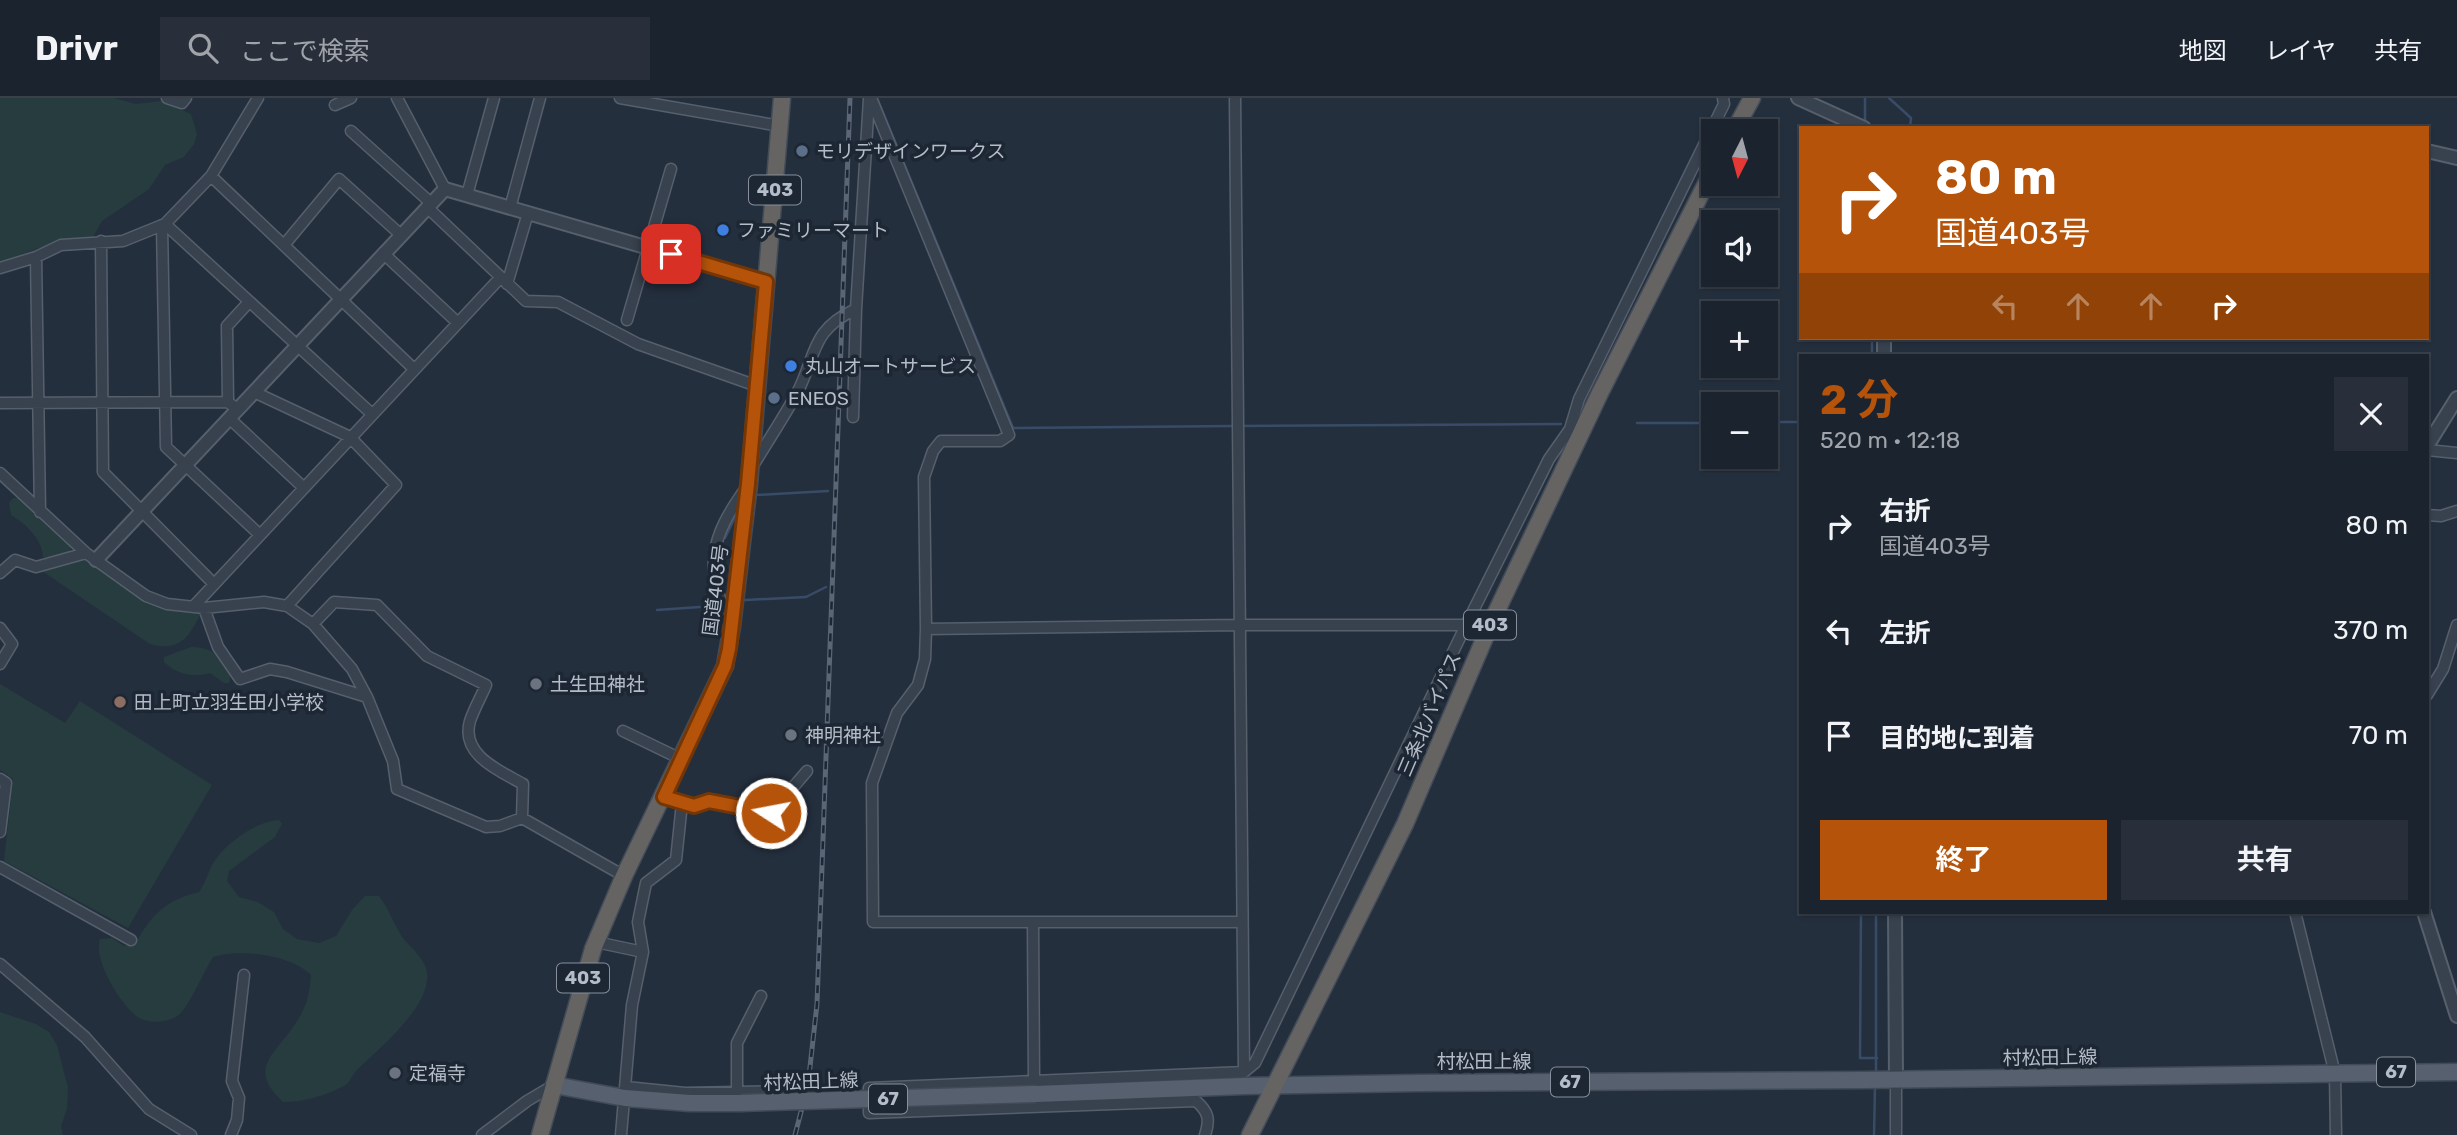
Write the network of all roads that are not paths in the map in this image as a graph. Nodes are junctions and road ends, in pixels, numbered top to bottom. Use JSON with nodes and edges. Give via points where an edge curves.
{"nodes":[{"id":1,"x":167,"y":98,"type":"edge"},
{"id":2,"x":186,"y":98,"type":"edge"},
{"id":3,"x":258,"y":98,"type":"edge"},
{"id":4,"x":351,"y":98,"type":"edge"},
{"id":5,"x":397,"y":98,"type":"edge"},
{"id":6,"x":494,"y":98,"type":"edge"},
{"id":7,"x":540,"y":98,"type":"edge"},
{"id":8,"x":620,"y":98,"type":"edge"},
{"id":9,"x":782,"y":98,"type":"edge"},
{"id":10,"x":870,"y":98,"type":"edge"},
{"id":11,"x":1235,"y":98,"type":"edge"},
{"id":12,"x":1724,"y":98,"type":"edge"},
{"id":13,"x":1752,"y":98,"type":"edge"},
{"id":14,"x":1798,"y":98,"type":"edge"},
{"id":15,"x":335,"y":105,"type":"dead end"},
{"id":16,"x":1741,"y":119,"type":"edge"},
{"id":17,"x":780,"y":126,"type":"junction"},
{"id":18,"x":1860,"y":126,"type":"edge"},
{"id":19,"x":351,"y":131,"type":"dead end"},
{"id":20,"x":2429,"y":151,"type":"edge"},
{"id":21,"x":2457,"y":158,"type":"edge"},
{"id":22,"x":671,"y":169,"type":"dead end"},
{"id":23,"x":211,"y":176,"type":"junction"},
{"id":24,"x":445,"y":189,"type":"junction"},
{"id":25,"x":1701,"y":194,"type":"edge"},
{"id":26,"x":467,"y":195,"type":"junction"},
{"id":27,"x":429,"y":205,"type":"junction"},
{"id":28,"x":510,"y":208,"type":"junction"},
{"id":29,"x":528,"y":213,"type":"junction"},
{"id":30,"x":163,"y":224,"type":"junction"},
{"id":31,"x":401,"y":235,"type":"junction"},
{"id":32,"x":101,"y":241,"type":"junction"},
{"id":33,"x":284,"y":245,"type":"junction"},
{"id":34,"x":648,"y":248,"type":"junction"},
{"id":35,"x":383,"y":253,"type":"junction"},
{"id":36,"x":36,"y":257,"type":"junction"},
{"id":37,"x":0,"y":268,"type":"edge"},
{"id":38,"x":504,"y":281,"type":"junction"},
{"id":39,"x":766,"y":282,"type":"junction"},
{"id":40,"x":340,"y":299,"type":"junction"},
{"id":41,"x":249,"y":302,"type":"junction"},
{"id":42,"x":856,"y":309,"type":"junction"},
{"id":43,"x":627,"y":320,"type":"dead end"},
{"id":44,"x":458,"y":323,"type":"junction"},
{"id":45,"x":297,"y":345,"type":"junction"},
{"id":46,"x":414,"y":369,"type":"junction"},
{"id":47,"x":757,"y":386,"type":"junction"},
{"id":48,"x":254,"y":392,"type":"junction"},
{"id":49,"x":2457,"y":398,"type":"edge"},
{"id":50,"x":40,"y":402,"type":"junction"},
{"id":51,"x":102,"y":402,"type":"junction"},
{"id":52,"x":165,"y":402,"type":"junction"},
{"id":53,"x":0,"y":403,"type":"edge"},
{"id":54,"x":232,"y":410,"type":"junction"},
{"id":55,"x":372,"y":414,"type":"junction"},
{"id":56,"x":853,"y":417,"type":"dead end"},
{"id":57,"x":350,"y":437,"type":"junction"},
{"id":58,"x":2429,"y":445,"type":"edge"},
{"id":59,"x":2429,"y":448,"type":"edge"},
{"id":60,"x":2457,"y":453,"type":"edge"},
{"id":61,"x":185,"y":466,"type":"junction"},
{"id":62,"x":0,"y":473,"type":"edge"},
{"id":63,"x":749,"y":478,"type":"junction"},
{"id":64,"x":303,"y":487,"type":"junction"},
{"id":65,"x":142,"y":511,"type":"junction"},
{"id":66,"x":2457,"y":511,"type":"edge"},
{"id":67,"x":40,"y":512,"type":"junction"},
{"id":68,"x":2429,"y":515,"type":"edge"},
{"id":69,"x":260,"y":534,"type":"junction"},
{"id":70,"x":91,"y":556,"type":"junction"},
{"id":71,"x":0,"y":573,"type":"edge"},
{"id":72,"x":213,"y":583,"type":"junction"},
{"id":73,"x":287,"y":606,"type":"junction"},
{"id":74,"x":192,"y":607,"type":"junction"},
{"id":75,"x":204,"y":608,"type":"junction"},
{"id":76,"x":313,"y":624,"type":"junction"},
{"id":77,"x":1240,"y":625,"type":"junction"},
{"id":78,"x":1466,"y":625,"type":"junction"},
{"id":79,"x":2457,"y":625,"type":"edge"},
{"id":80,"x":732,"y":626,"type":"junction"},
{"id":81,"x":0,"y":628,"type":"edge"},
{"id":82,"x":926,"y":629,"type":"junction"},
{"id":83,"x":0,"y":664,"type":"edge"},
{"id":84,"x":2429,"y":692,"type":"edge"},
{"id":85,"x":367,"y":697,"type":"junction"},
{"id":86,"x":624,"y":732,"type":"dead end"},
{"id":87,"x":681,"y":759,"type":"junction"},
{"id":88,"x":807,"y":771,"type":"dead end"},
{"id":89,"x":0,"y":779,"type":"edge"},
{"id":90,"x":664,"y":797,"type":"junction"},
{"id":91,"x":682,"y":803,"type":"junction"},
{"id":92,"x":522,"y":818,"type":"junction"},
{"id":93,"x":0,"y":832,"type":"edge"},
{"id":94,"x":0,"y":867,"type":"edge"},
{"id":95,"x":624,"y":876,"type":"junction"},
{"id":96,"x":1895,"y":914,"type":"edge"},
{"id":97,"x":2295,"y":914,"type":"edge"},
{"id":98,"x":2425,"y":914,"type":"edge"},
{"id":99,"x":1032,"y":922,"type":"junction"},
{"id":100,"x":1242,"y":922,"type":"junction"},
{"id":101,"x":131,"y":940,"type":"dead end"},
{"id":102,"x":596,"y":942,"type":"junction"},
{"id":103,"x":642,"y":952,"type":"junction"},
{"id":104,"x":0,"y":964,"type":"edge"},
{"id":105,"x":244,"y":975,"type":"dead end"},
{"id":106,"x":761,"y":996,"type":"dead end"},
{"id":107,"x":2457,"y":1016,"type":"edge"},
{"id":108,"x":1244,"y":1072,"type":"junction"},
{"id":109,"x":2457,"y":1072,"type":"edge"},
{"id":110,"x":2335,"y":1074,"type":"junction"},
{"id":111,"x":1889,"y":1080,"type":"junction"},
{"id":112,"x":554,"y":1085,"type":"junction"},
{"id":113,"x":1275,"y":1085,"type":"junction"},
{"id":114,"x":1035,"y":1088,"type":"junction"},
{"id":115,"x":791,"y":1091,"type":"dead end"},
{"id":116,"x":626,"y":1093,"type":"junction"},
{"id":117,"x":739,"y":1098,"type":"junction"},
{"id":118,"x":168,"y":1122,"type":"junction"},
{"id":119,"x":165,"y":1135,"type":"edge"},
{"id":120,"x":191,"y":1135,"type":"edge"},
{"id":121,"x":231,"y":1135,"type":"edge"},
{"id":122,"x":482,"y":1135,"type":"edge"},
{"id":123,"x":540,"y":1135,"type":"edge"},
{"id":124,"x":621,"y":1135,"type":"edge"},
{"id":125,"x":1205,"y":1135,"type":"edge"},
{"id":126,"x":1250,"y":1135,"type":"edge"},
{"id":127,"x":1896,"y":1135,"type":"edge"},
{"id":128,"x":2336,"y":1135,"type":"edge"}],
"edges":[{"from":1,"to":2,"type":"street","via":[[182,103]]},
{"from":3,"to":23,"type":"street"},
{"from":4,"to":15,"type":"street"},
{"from":5,"to":24,"type":"street"},
{"from":6,"to":26,"type":"street"},
{"from":7,"to":28,"type":"street"},
{"from":8,"to":17,"type":"street"},
{"from":9,"to":17,"type":"highway","name":"国道403号","number":"403"},
{"from":10,"to":42,"type":"street"},
{"from":10,"to":82,"type":"street","via":[[1009,435],[1000,441],[941,441],[933,451],[924,477]]},
{"from":11,"to":77,"type":"street"},
{"from":12,"to":78,"type":"street","via":[[1579,399],[1570,429],[1549,459]]},
{"from":13,"to":16,"type":"highway"},
{"from":14,"to":18,"type":"street"},
{"from":17,"to":39,"type":"highway","name":"国道403号","number":"403"},
{"from":19,"to":27,"type":"street"},
{"from":20,"to":21,"type":"street"},
{"from":22,"to":34,"type":"street"},
{"from":23,"to":30,"type":"street"},
{"from":23,"to":33,"type":"street"},
{"from":24,"to":26,"type":"street"},
{"from":24,"to":27,"type":"street"},
{"from":25,"to":113,"type":"highway","name":"三条北バイパス","number":"403","via":[[1594,405],[1492,621],[1405,824]]},
{"from":26,"to":28,"type":"street"},
{"from":27,"to":31,"type":"street"},
{"from":27,"to":38,"type":"street"},
{"from":28,"to":29,"type":"street"},
{"from":29,"to":34,"type":"street"},
{"from":29,"to":38,"type":"street"},
{"from":30,"to":32,"type":"street","via":[[122,241]]},
{"from":30,"to":41,"type":"street"},
{"from":30,"to":52,"type":"street"},
{"from":31,"to":33,"type":"street","via":[[339,179]]},
{"from":31,"to":35,"type":"street"},
{"from":32,"to":36,"type":"street","via":[[61,245]]},
{"from":32,"to":51,"type":"street"},
{"from":33,"to":40,"type":"street"},
{"from":34,"to":39,"type":"street"},
{"from":34,"to":43,"type":"street"},
{"from":35,"to":40,"type":"street"},
{"from":35,"to":44,"type":"street"},
{"from":36,"to":37,"type":"street"},
{"from":36,"to":50,"type":"street"},
{"from":38,"to":44,"type":"street"},
{"from":38,"to":47,"type":"street","via":[[526,301],[558,302],[638,344]]},
{"from":39,"to":47,"type":"highway","name":"国道403号","number":"403"},
{"from":40,"to":45,"type":"street"},
{"from":40,"to":46,"type":"street"},
{"from":41,"to":45,"type":"street"},
{"from":41,"to":54,"type":"street","via":[[227,326]]},
{"from":42,"to":56,"type":"street"},
{"from":42,"to":63,"type":"street","via":[[831,324],[815,344],[797,392]]},
{"from":44,"to":46,"type":"street"},
{"from":45,"to":48,"type":"street"},
{"from":45,"to":55,"type":"street"},
{"from":46,"to":55,"type":"street"},
{"from":47,"to":63,"type":"highway","name":"国道403号","number":"403"},
{"from":48,"to":54,"type":"street"},
{"from":48,"to":57,"type":"street"},
{"from":49,"to":58,"type":"street"},
{"from":50,"to":51,"type":"street"},
{"from":50,"to":53,"type":"street"},
{"from":50,"to":67,"type":"street"},
{"from":51,"to":52,"type":"street"},
{"from":51,"to":65,"type":"street","via":[[103,472]]},
{"from":52,"to":54,"type":"street"},
{"from":52,"to":61,"type":"street","via":[[166,447]]},
{"from":54,"to":61,"type":"street"},
{"from":54,"to":64,"type":"street"},
{"from":55,"to":57,"type":"street"},
{"from":57,"to":64,"type":"street"},
{"from":57,"to":73,"type":"street","via":[[396,485]]},
{"from":59,"to":60,"type":"street"},
{"from":61,"to":65,"type":"street"},
{"from":61,"to":69,"type":"street"},
{"from":62,"to":67,"type":"street"},
{"from":63,"to":80,"type":"highway","name":"国道403号","number":"403"},
{"from":63,"to":80,"type":"street","via":[[713,551],[717,596]]},
{"from":64,"to":69,"type":"street"},
{"from":65,"to":70,"type":"street"},
{"from":65,"to":72,"type":"street"},
{"from":66,"to":68,"type":"street"},
{"from":67,"to":70,"type":"street"},
{"from":69,"to":72,"type":"street"},
{"from":70,"to":71,"type":"street","via":[[36,566],[15,560]]},
{"from":70,"to":74,"type":"street","via":[[146,596]]},
{"from":72,"to":74,"type":"street"},
{"from":73,"to":75,"type":"street","via":[[264,603]]},
{"from":73,"to":76,"type":"street"},
{"from":74,"to":75,"type":"street"},
{"from":75,"to":85,"type":"street","via":[[218,647],[240,679],[270,669]]},
{"from":76,"to":85,"type":"street","via":[[352,669]]},
{"from":76,"to":92,"type":"street","via":[[334,603],[377,606],[427,656],[486,685],[469,723],[469,736],[482,760],[523,784]]},
{"from":77,"to":78,"type":"street"},
{"from":77,"to":82,"type":"street"},
{"from":77,"to":100,"type":"street"},
{"from":78,"to":108,"type":"street","via":[[1255,1063]]},
{"from":79,"to":84,"type":"street","via":[[2443,669]]},
{"from":80,"to":87,"type":"highway","name":"国道403号","number":"403","via":[[725,666]]},
{"from":81,"to":83,"type":"street","via":[[12,644]]},
{"from":82,"to":99,"type":"street","via":[[918,685],[897,713],[872,783],[873,922]]},
{"from":85,"to":92,"type":"street","via":[[393,761],[397,789],[486,827]]},
{"from":86,"to":87,"type":"street"},
{"from":87,"to":90,"type":"highway","name":"国道403号","number":"403"},
{"from":88,"to":91,"type":"street","via":[[771,813],[709,801],[694,806]]},
{"from":89,"to":93,"type":"street","via":[[6,783]]},
{"from":90,"to":91,"type":"street"},
{"from":90,"to":95,"type":"highway","name":"国道403号","number":"403"},
{"from":91,"to":103,"type":"street","via":[[676,860],[646,883],[639,922]]},
{"from":92,"to":95,"type":"street"},
{"from":94,"to":101,"type":"street"},
{"from":95,"to":102,"type":"highway","name":"国道403号","number":"403"},
{"from":96,"to":111,"type":"street"},
{"from":97,"to":110,"type":"street"},
{"from":98,"to":107,"type":"street"},
{"from":99,"to":100,"type":"street"},
{"from":99,"to":114,"type":"street"},
{"from":100,"to":108,"type":"street"},
{"from":102,"to":103,"type":"street"},
{"from":102,"to":112,"type":"highway","name":"国道403号","number":"403"},
{"from":103,"to":116,"type":"street","via":[[632,1005]]},
{"from":104,"to":118,"type":"street","via":[[85,1037],[140,1101]]},
{"from":105,"to":121,"type":"street","via":[[232,1082],[239,1098]]},
{"from":106,"to":117,"type":"street","via":[[737,1043]]},
{"from":108,"to":114,"type":"street"},
{"from":109,"to":110,"type":"main road","name":"村松田上線","number":"67"},
{"from":110,"to":111,"type":"main road","name":"村松田上線","number":"67"},
{"from":110,"to":128,"type":"street"},
{"from":111,"to":113,"type":"main road","name":"村松田上線","number":"67"},
{"from":111,"to":127,"type":"street"},
{"from":112,"to":116,"type":"main road","name":"村松田上線","number":"67"},
{"from":112,"to":122,"type":"street"},
{"from":112,"to":123,"type":"highway","name":"国道403号","number":"403"},
{"from":113,"to":114,"type":"main road","name":"村松田上線","number":"67"},
{"from":113,"to":126,"type":"highway","number":"403"},
{"from":114,"to":117,"type":"main road","name":"村松田上線","number":"67","bridge":true},
{"from":114,"to":125,"type":"street","via":[[869,1088],[869,1113],[1196,1101],[1209,1121]]},
{"from":115,"to":117,"type":"street"},
{"from":116,"to":117,"type":"main road","name":"村松田上線","number":"67","via":[[690,1103]]},
{"from":116,"to":124,"type":"street"},
{"from":118,"to":119,"type":"street"},
{"from":118,"to":120,"type":"street"}]}
